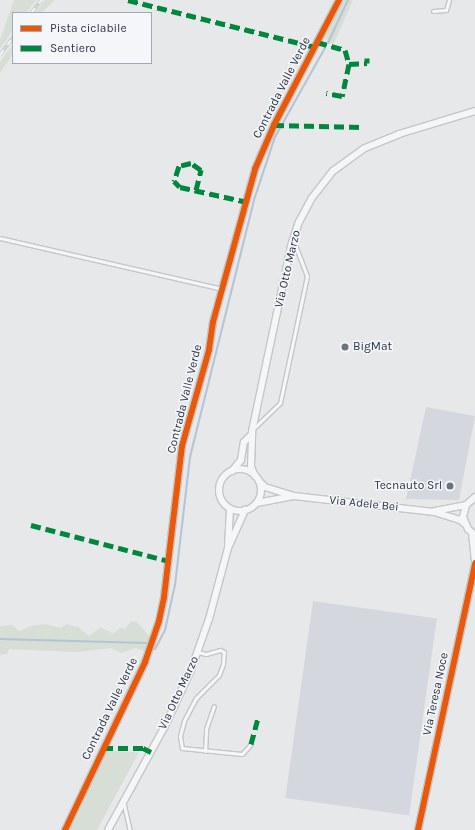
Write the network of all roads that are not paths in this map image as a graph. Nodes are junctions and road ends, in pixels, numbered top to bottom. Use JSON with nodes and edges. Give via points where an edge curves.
{"nodes":[{"id":1,"x":339,"y":0,"type":"edge"},
{"id":2,"x":449,"y":0,"type":"edge"},
{"id":3,"x":433,"y":11,"type":"dead end"},
{"id":4,"x":475,"y":111,"type":"edge"},
{"id":5,"x":0,"y":238,"type":"edge"},
{"id":6,"x":293,"y":240,"type":"junction"},
{"id":7,"x":222,"y":289,"type":"junction"},
{"id":8,"x":252,"y":433,"type":"junction"},
{"id":9,"x":231,"y":472,"type":"junction"},
{"id":10,"x":257,"y":479,"type":"junction"},
{"id":11,"x":294,"y":496,"type":"junction"},
{"id":12,"x":475,"y":497,"type":"edge"},
{"id":13,"x":256,"y":504,"type":"junction"},
{"id":14,"x":466,"y":505,"type":"junction"},
{"id":15,"x":230,"y":509,"type":"junction"},
{"id":16,"x":245,"y":510,"type":"junction"},
{"id":17,"x":434,"y":512,"type":"junction"},
{"id":18,"x":465,"y":524,"type":"junction"},
{"id":19,"x":474,"y":534,"type":"edge"},
{"id":20,"x":228,"y":548,"type":"junction"},
{"id":21,"x":475,"y":562,"type":"edge"},
{"id":22,"x":198,"y":652,"type":"junction"},
{"id":23,"x":214,"y":706,"type":"dead end"},
{"id":24,"x":251,"y":744,"type":"dead end"},
{"id":25,"x":204,"y":751,"type":"junction"},
{"id":26,"x":124,"y":801,"type":"junction"},
{"id":27,"x":64,"y":830,"type":"edge"},
{"id":28,"x":108,"y":830,"type":"edge"},
{"id":29,"x":130,"y":830,"type":"edge"},
{"id":30,"x":418,"y":830,"type":"edge"}],
"edges":[{"from":1,"to":7,"type":"street","name":"Contrada Valle Verde","via":[[268,136]]},
{"from":2,"to":3,"type":"lane","via":[[446,10]]},
{"from":4,"to":6,"type":"street","name":"Via Otto Marzo","via":[[399,134],[365,148],[348,159],[327,177],[311,198]]},
{"from":5,"to":7,"type":"lane"},
{"from":6,"to":8,"type":"street","name":"Via Otto Marzo"},
{"from":6,"to":8,"type":"lane","via":[[307,276],[280,403]]},
{"from":7,"to":27,"type":"street","name":"Contrada Valle Verde","via":[[182,446],[164,597],[153,640]]},
{"from":8,"to":9,"type":"street","name":"Via Otto Marzo","via":[[244,442],[238,465]]},
{"from":8,"to":10,"type":"street","name":"Via Otto Marzo","via":[[251,467]]},
{"from":9,"to":10,"type":"street","via":[[243,470]]},
{"from":9,"to":15,"type":"street","via":[[222,481],[220,493]]},
{"from":10,"to":11,"type":"street","via":[[265,487]]},
{"from":10,"to":13,"type":"street","via":[[260,494]]},
{"from":11,"to":13,"type":"street","via":[[269,499]]},
{"from":11,"to":17,"type":"street","name":"Via Adele Bei"},
{"from":12,"to":14,"type":"street"},
{"from":13,"to":16,"type":"street"},
{"from":14,"to":17,"type":"street","name":"Via Adele Bei"},
{"from":14,"to":18,"type":"street"},
{"from":15,"to":16,"type":"street"},
{"from":15,"to":20,"type":"street","name":"Via Otto Marzo"},
{"from":16,"to":20,"type":"street","name":"Via Otto Marzo"},
{"from":17,"to":18,"type":"street","name":"Via Adele Bei"},
{"from":18,"to":19,"type":"street"},
{"from":19,"to":21,"type":"street","name":"Via Teresa Noce"},
{"from":20,"to":22,"type":"street","name":"Via Otto Marzo"},
{"from":21,"to":30,"type":"street","name":"Via Teresa Noce"},
{"from":22,"to":25,"type":"lane","via":[[224,652],[221,671],[196,698],[181,729],[182,748]]},
{"from":22,"to":26,"type":"street","name":"Via Otto Marzo","via":[[174,706]]},
{"from":23,"to":25,"type":"lane","via":[[206,729]]},
{"from":24,"to":25,"type":"lane","via":[[242,754]]},
{"from":26,"to":28,"type":"street","name":"Via Otto Marzo"},
{"from":26,"to":29,"type":"lane","via":[[125,818]]}]}
